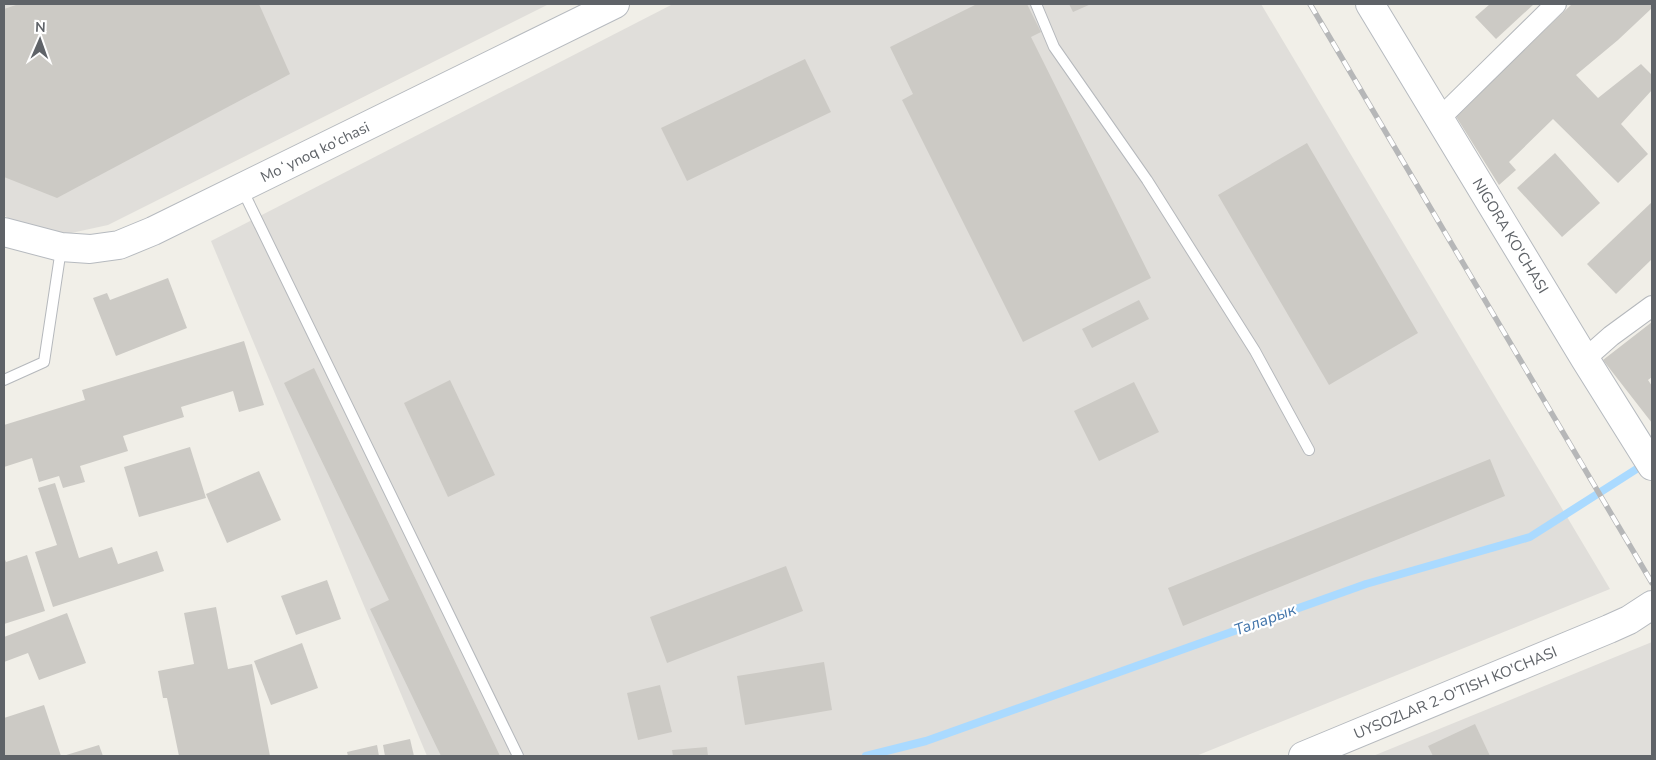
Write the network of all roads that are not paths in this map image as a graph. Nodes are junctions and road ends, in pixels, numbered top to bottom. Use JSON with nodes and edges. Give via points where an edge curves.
{"nodes":[{"id":1,"x":615,"y":4,"type":"edge"},
{"id":2,"x":1036,"y":4,"type":"edge"},
{"id":3,"x":1370,"y":4,"type":"edge"},
{"id":4,"x":1556,"y":4,"type":"edge"},
{"id":5,"x":1440,"y":118,"type":"junction"},
{"id":6,"x":241,"y":188,"type":"junction"},
{"id":7,"x":4,"y":232,"type":"edge"},
{"id":8,"x":61,"y":247,"type":"junction"},
{"id":9,"x":1652,"y":306,"type":"edge"},
{"id":10,"x":1585,"y":360,"type":"junction"},
{"id":11,"x":4,"y":380,"type":"edge"},
{"id":12,"x":1309,"y":450,"type":"dead end"},
{"id":13,"x":1652,"y":466,"type":"edge"},
{"id":14,"x":1652,"y":605,"type":"edge"},
{"id":15,"x":518,"y":756,"type":"edge"},
{"id":16,"x":1303,"y":756,"type":"edge"}],
"edges":[{"from":1,"to":6,"type":"street","name":"Moʻynoq ko'chasi"},
{"from":2,"to":12,"type":"lane","via":[[1054,47],[1157,196],[1255,351]]},
{"from":3,"to":5,"type":"street","name":"NIGORA KO'CHASI"},
{"from":4,"to":5,"type":"street"},
{"from":5,"to":10,"type":"street","name":"NIGORA KO'CHASI"},
{"from":6,"to":8,"type":"street","name":"Moʻynoq ko'chasi","via":[[153,232],[119,245],[90,249]]},
{"from":6,"to":15,"type":"lane"},
{"from":7,"to":8,"type":"street","name":"Moʻynoq ko'chasi"},
{"from":8,"to":11,"type":"lane","via":[[44,362]]},
{"from":9,"to":10,"type":"street"},
{"from":10,"to":13,"type":"street","name":"NIGORA KO'CHASI"},
{"from":14,"to":16,"type":"street","name":"UYSOZLAR 2-O'TISH KO'CHASI","via":[[1609,629]]}]}
